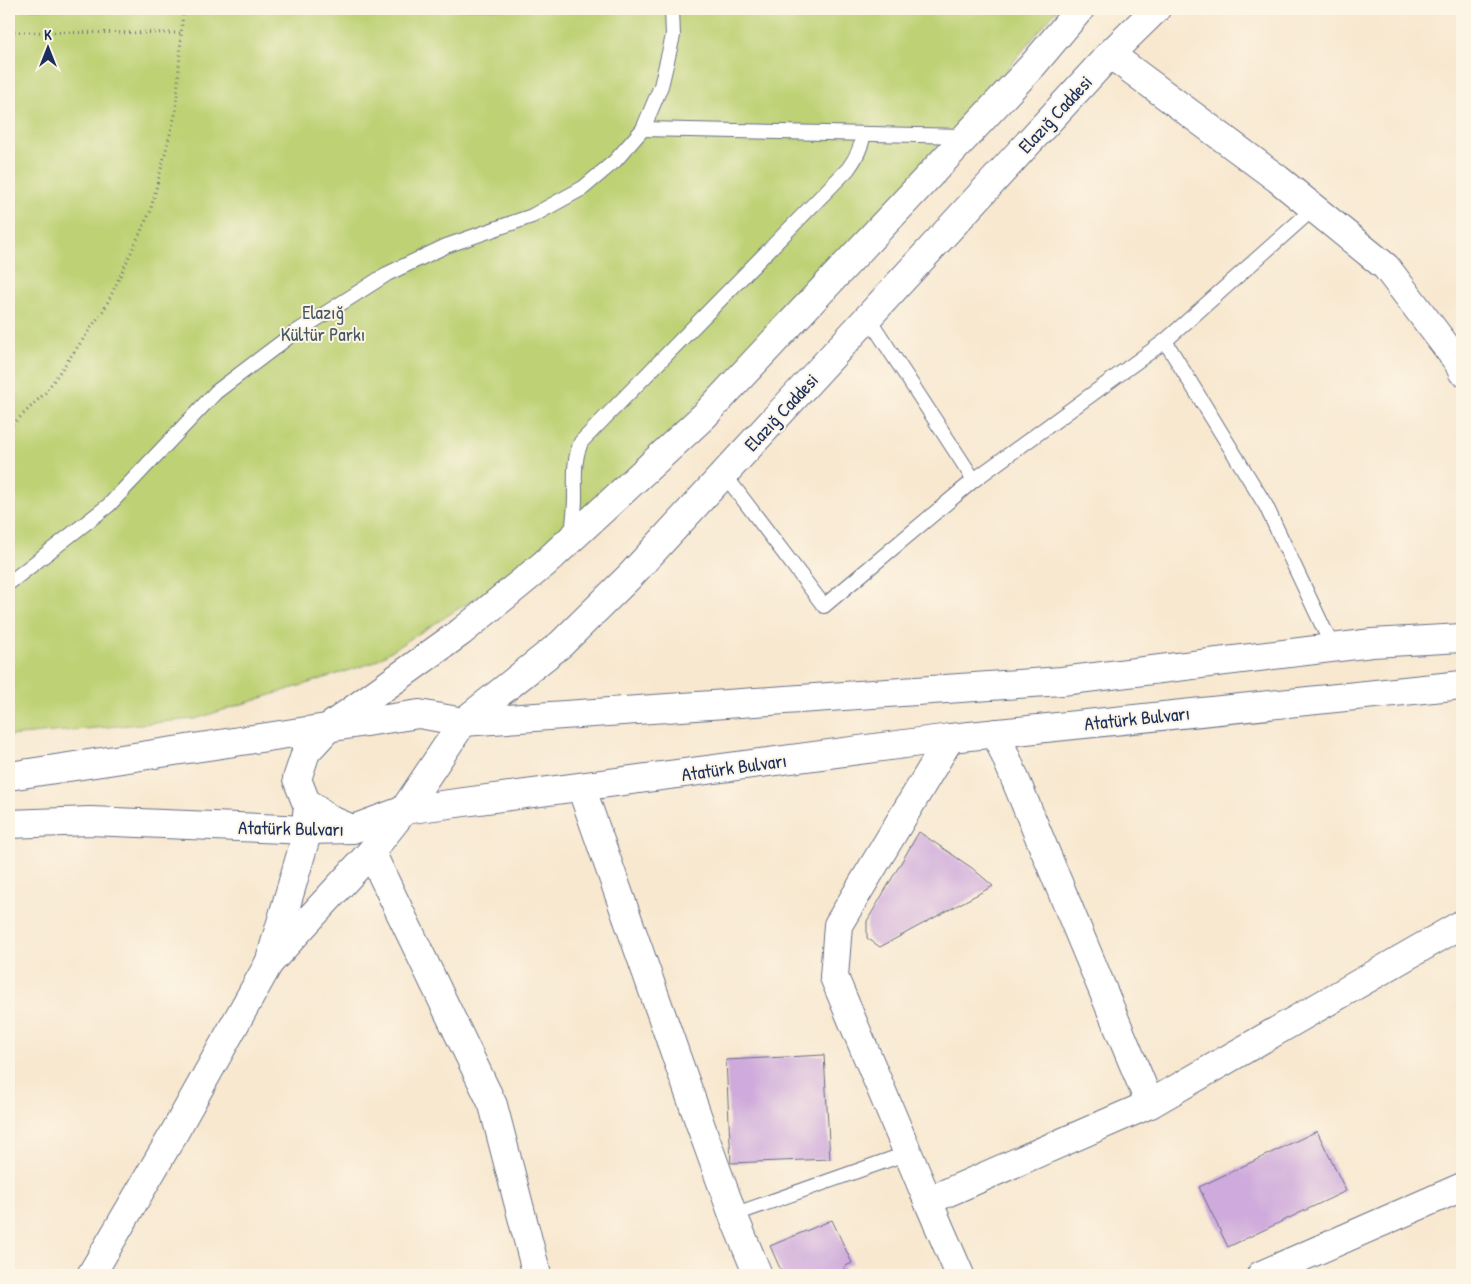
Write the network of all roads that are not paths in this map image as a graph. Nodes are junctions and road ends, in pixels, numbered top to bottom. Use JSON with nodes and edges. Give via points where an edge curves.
{"nodes":[{"id":1,"x":672,"y":9,"type":"edge"},
{"id":2,"x":1080,"y":9,"type":"edge"},
{"id":3,"x":1156,"y":9,"type":"edge"},
{"id":4,"x":1110,"y":54,"type":"junction"},
{"id":5,"x":644,"y":129,"type":"junction"},
{"id":6,"x":864,"y":134,"type":"junction"},
{"id":7,"x":968,"y":136,"type":"junction"},
{"id":8,"x":1314,"y":208,"type":"junction"},
{"id":9,"x":868,"y":317,"type":"junction"},
{"id":10,"x":1165,"y":342,"type":"junction"},
{"id":11,"x":1462,"y":371,"type":"edge"},
{"id":12,"x":724,"y":474,"type":"junction"},
{"id":13,"x":974,"y":480,"type":"junction"},
{"id":14,"x":572,"y":538,"type":"junction"},
{"id":15,"x":9,"y":583,"type":"edge"},
{"id":16,"x":1462,"y":638,"type":"edge"},
{"id":17,"x":1333,"y":648,"type":"junction"},
{"id":18,"x":1462,"y":685,"type":"edge"},
{"id":19,"x":462,"y":722,"type":"junction"},
{"id":20,"x":330,"y":727,"type":"junction"},
{"id":21,"x":996,"y":733,"type":"junction"},
{"id":22,"x":950,"y":738,"type":"junction"},
{"id":23,"x":9,"y":776,"type":"edge"},
{"id":24,"x":581,"y":787,"type":"junction"},
{"id":25,"x":306,"y":802,"type":"junction"},
{"id":26,"x":404,"y":810,"type":"junction"},
{"id":27,"x":9,"y":824,"type":"edge"},
{"id":28,"x":308,"y":830,"type":"junction"},
{"id":29,"x":353,"y":830,"type":"junction"},
{"id":30,"x":370,"y":852,"type":"junction"},
{"id":31,"x":1462,"y":924,"type":"edge"},
{"id":32,"x":269,"y":963,"type":"junction"},
{"id":33,"x":1150,"y":1104,"type":"junction"},
{"id":34,"x":908,"y":1153,"type":"junction"},
{"id":35,"x":1462,"y":1187,"type":"edge"},
{"id":36,"x":928,"y":1201,"type":"junction"},
{"id":37,"x":733,"y":1215,"type":"junction"},
{"id":38,"x":91,"y":1275,"type":"edge"},
{"id":39,"x":537,"y":1275,"type":"edge"},
{"id":40,"x":758,"y":1275,"type":"edge"},
{"id":41,"x":960,"y":1275,"type":"edge"},
{"id":42,"x":1261,"y":1275,"type":"edge"}],
"edges":[{"from":1,"to":5,"type":"lane","via":[[673,36],[661,86]]},
{"from":2,"to":7,"type":"main road"},
{"from":3,"to":4,"type":"main road","name":"Elazığ Caddesi"},
{"from":4,"to":8,"type":"main road"},
{"from":4,"to":9,"type":"main road","name":"Elazığ Caddesi"},
{"from":5,"to":6,"type":"lane"},
{"from":5,"to":15,"type":"lane","via":[[616,160],[583,188],[532,216],[446,246],[387,274],[290,336],[216,392],[109,505]]},
{"from":6,"to":7,"type":"lane"},
{"from":6,"to":14,"type":"lane","via":[[862,147],[848,169],[581,442],[575,462]]},
{"from":7,"to":14,"type":"main road","via":[[704,416]]},
{"from":8,"to":10,"type":"lane"},
{"from":8,"to":11,"type":"main road","via":[[1386,267]]},
{"from":9,"to":12,"type":"main road","name":"Elazığ Caddesi"},
{"from":9,"to":13,"type":"lane"},
{"from":10,"to":13,"type":"lane"},
{"from":10,"to":17,"type":"lane","via":[[1266,506]]},
{"from":12,"to":13,"type":"lane","via":[[824,606]]},
{"from":12,"to":19,"type":"main road","name":"Elazığ Caddesi","via":[[631,575],[561,644]]},
{"from":14,"to":20,"type":"main road","via":[[461,632]]},
{"from":16,"to":17,"type":"main road"},
{"from":17,"to":19,"type":"main road","via":[[1062,681]]},
{"from":18,"to":21,"type":"main road","name":"Atatürk Bulvarı"},
{"from":19,"to":20,"type":"main road","via":[[419,714]]},
{"from":19,"to":26,"type":"main road","name":"Elazığ Caddesi"},
{"from":20,"to":23,"type":"main road"},
{"from":20,"to":25,"type":"main road","via":[[306,752],[297,779]]},
{"from":21,"to":22,"type":"main road","name":"Atatürk Bulvarı"},
{"from":21,"to":33,"type":"main road"},
{"from":22,"to":24,"type":"main road","name":"Atatürk Bulvarı"},
{"from":22,"to":34,"type":"main road","via":[[838,925],[834,977]]},
{"from":24,"to":26,"type":"main road","name":"Atatürk Bulvarı"},
{"from":24,"to":37,"type":"main road"},
{"from":25,"to":28,"type":"main road"},
{"from":25,"to":29,"type":"main road","via":[[329,819]]},
{"from":26,"to":29,"type":"main road","name":"Atatürk Bulvarı"},
{"from":26,"to":30,"type":"main road","name":"Elazığ Caddesi"},
{"from":27,"to":28,"type":"main road","name":"Atatürk Bulvarı","via":[[90,821]]},
{"from":28,"to":29,"type":"main road","name":"Atatürk Bulvarı"},
{"from":28,"to":32,"type":"main road"},
{"from":30,"to":32,"type":"main road","name":"Elazığ Caddesi"},
{"from":30,"to":39,"type":"main road","via":[[493,1105]]},
{"from":31,"to":33,"type":"main road"},
{"from":32,"to":38,"type":"main road"},
{"from":33,"to":36,"type":"main road"},
{"from":34,"to":36,"type":"main road"},
{"from":34,"to":37,"type":"lane"},
{"from":35,"to":42,"type":"main road"},
{"from":36,"to":41,"type":"main road"},
{"from":37,"to":40,"type":"main road"}]}
